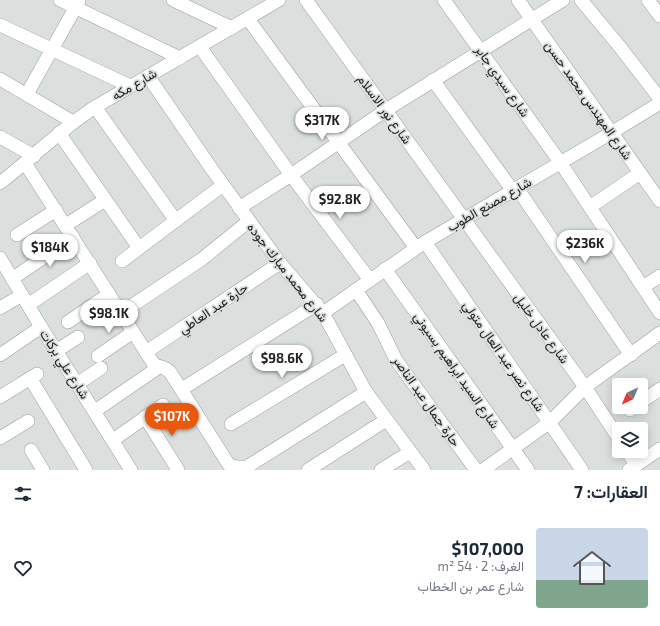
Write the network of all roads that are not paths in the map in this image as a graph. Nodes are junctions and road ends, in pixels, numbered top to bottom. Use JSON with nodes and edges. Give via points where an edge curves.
{"nodes":[{"id":1,"x":60,"y":0,"type":"edge"},
{"id":2,"x":173,"y":0,"type":"edge"},
{"id":3,"x":279,"y":0,"type":"edge"},
{"id":4,"x":306,"y":0,"type":"edge"},
{"id":5,"x":444,"y":0,"type":"edge"},
{"id":6,"x":518,"y":0,"type":"edge"},
{"id":7,"x":563,"y":0,"type":"edge"},
{"id":8,"x":581,"y":0,"type":"edge"},
{"id":9,"x":648,"y":0,"type":"edge"},
{"id":10,"x":78,"y":4,"type":"edge"},
{"id":11,"x":660,"y":16,"type":"edge"},
{"id":12,"x":248,"y":18,"type":"junction"},
{"id":13,"x":532,"y":20,"type":"junction"},
{"id":14,"x":0,"y":25,"type":"edge"},
{"id":15,"x":232,"y":28,"type":"junction"},
{"id":16,"x":200,"y":47,"type":"junction"},
{"id":17,"x":51,"y":50,"type":"junction"},
{"id":18,"x":481,"y":50,"type":"junction"},
{"id":19,"x":180,"y":58,"type":"junction"},
{"id":20,"x":148,"y":76,"type":"junction"},
{"id":21,"x":0,"y":79,"type":"edge"},
{"id":22,"x":433,"y":80,"type":"junction"},
{"id":23,"x":130,"y":86,"type":"junction"},
{"id":24,"x":27,"y":94,"type":"junction"},
{"id":25,"x":659,"y":105,"type":"edge"},
{"id":26,"x":96,"y":107,"type":"junction"},
{"id":27,"x":386,"y":110,"type":"junction"},
{"id":28,"x":73,"y":122,"type":"junction"},
{"id":29,"x":59,"y":133,"type":"junction"},
{"id":30,"x":611,"y":133,"type":"junction"},
{"id":31,"x":0,"y":137,"type":"edge"},
{"id":32,"x":339,"y":143,"type":"junction"},
{"id":33,"x":30,"y":160,"type":"junction"},
{"id":34,"x":560,"y":162,"type":"junction"},
{"id":35,"x":640,"y":173,"type":"junction"},
{"id":36,"x":291,"y":175,"type":"junction"},
{"id":37,"x":0,"y":183,"type":"edge"},
{"id":38,"x":224,"y":186,"type":"junction"},
{"id":39,"x":515,"y":190,"type":"junction"},
{"id":40,"x":105,"y":200,"type":"junction"},
{"id":41,"x":660,"y":201,"type":"edge"},
{"id":42,"x":590,"y":206,"type":"junction"},
{"id":43,"x":239,"y":208,"type":"junction"},
{"id":44,"x":56,"y":210,"type":"junction"},
{"id":45,"x":464,"y":219,"type":"junction"},
{"id":46,"x":176,"y":221,"type":"junction"},
{"id":47,"x":249,"y":221,"type":"junction"},
{"id":48,"x":66,"y":225,"type":"junction"},
{"id":49,"x":17,"y":235,"type":"dead end"},
{"id":50,"x":73,"y":237,"type":"junction"},
{"id":51,"x":421,"y":245,"type":"junction"},
{"id":52,"x":139,"y":248,"type":"junction"},
{"id":53,"x":0,"y":258,"type":"edge"},
{"id":54,"x":122,"y":261,"type":"dead end"},
{"id":55,"x":90,"y":263,"type":"junction"},
{"id":56,"x":280,"y":263,"type":"junction"},
{"id":57,"x":386,"y":269,"type":"junction"},
{"id":58,"x":660,"y":276,"type":"edge"},
{"id":59,"x":12,"y":279,"type":"junction"},
{"id":60,"x":370,"y":280,"type":"junction"},
{"id":61,"x":643,"y":287,"type":"junction"},
{"id":62,"x":356,"y":290,"type":"junction"},
{"id":63,"x":109,"y":294,"type":"junction"},
{"id":64,"x":25,"y":300,"type":"junction"},
{"id":65,"x":0,"y":308,"type":"edge"},
{"id":66,"x":320,"y":308,"type":"junction"},
{"id":67,"x":121,"y":313,"type":"junction"},
{"id":68,"x":660,"y":313,"type":"edge"},
{"id":69,"x":68,"y":322,"type":"dead end"},
{"id":70,"x":42,"y":327,"type":"junction"},
{"id":71,"x":133,"y":332,"type":"junction"},
{"id":72,"x":660,"y":333,"type":"edge"},
{"id":73,"x":78,"y":337,"type":"dead end"},
{"id":74,"x":56,"y":351,"type":"junction"},
{"id":75,"x":146,"y":352,"type":"junction"},
{"id":76,"x":0,"y":355,"type":"edge"},
{"id":77,"x":346,"y":355,"type":"junction"},
{"id":78,"x":631,"y":355,"type":"junction"},
{"id":79,"x":159,"y":367,"type":"junction"},
{"id":80,"x":77,"y":384,"type":"junction"},
{"id":81,"x":585,"y":387,"type":"junction"},
{"id":82,"x":182,"y":389,"type":"junction"},
{"id":83,"x":660,"y":389,"type":"edge"},
{"id":84,"x":366,"y":392,"type":"junction"},
{"id":85,"x":0,"y":397,"type":"edge"},
{"id":86,"x":648,"y":397,"type":"edge"},
{"id":87,"x":163,"y":405,"type":"dead end"},
{"id":88,"x":95,"y":411,"type":"junction"},
{"id":89,"x":145,"y":417,"type":"junction"},
{"id":90,"x":386,"y":420,"type":"junction"},
{"id":91,"x":28,"y":421,"type":"dead end"},
{"id":92,"x":550,"y":422,"type":"junction"},
{"id":93,"x":231,"y":424,"type":"dead end"},
{"id":94,"x":612,"y":428,"type":"edge"},
{"id":95,"x":0,"y":438,"type":"edge"},
{"id":96,"x":113,"y":440,"type":"junction"},
{"id":97,"x":513,"y":449,"type":"junction"},
{"id":98,"x":660,"y":449,"type":"edge"},
{"id":99,"x":31,"y":450,"type":"dead end"},
{"id":100,"x":410,"y":452,"type":"junction"},
{"id":101,"x":629,"y":458,"type":"edge"},
{"id":102,"x":633,"y":468,"type":"edge"},
{"id":103,"x":246,"y":469,"type":"edge"},
{"id":104,"x":43,"y":470,"type":"edge"},
{"id":105,"x":86,"y":470,"type":"edge"},
{"id":106,"x":131,"y":470,"type":"edge"},
{"id":107,"x":178,"y":470,"type":"edge"},
{"id":108,"x":308,"y":470,"type":"edge"},
{"id":109,"x":381,"y":470,"type":"edge"},
{"id":110,"x":424,"y":470,"type":"edge"},
{"id":111,"x":476,"y":470,"type":"edge"},
{"id":112,"x":482,"y":470,"type":"edge"},
{"id":113,"x":528,"y":470,"type":"edge"},
{"id":114,"x":582,"y":470,"type":"edge"}],
"edges":[{"from":1,"to":10,"type":"street"},
{"from":2,"to":15,"type":"street"},
{"from":3,"to":12,"type":"street","name":"شارع مكه"},
{"from":4,"to":27,"type":"street","name":"شارع نور الاسلام"},
{"from":5,"to":18,"type":"street","name":"شارع سيدي جابر"},
{"from":6,"to":13,"type":"street","name":"شارع المهندس محمد حسن"},
{"from":7,"to":13,"type":"street"},
{"from":8,"to":25,"type":"street","via":[[620,47]]},
{"from":9,"to":11,"type":"street"},
{"from":10,"to":17,"type":"street"},
{"from":10,"to":19,"type":"street"},
{"from":12,"to":15,"type":"street","name":"شارع مكه"},
{"from":12,"to":32,"type":"street","name":"شارع نصر عبد العال متولي"},
{"from":13,"to":18,"type":"street"},
{"from":13,"to":30,"type":"street","name":"شارع المهندس محمد حسن"},
{"from":14,"to":17,"type":"street"},
{"from":15,"to":16,"type":"street","name":"شارع مكه"},
{"from":16,"to":19,"type":"street","name":"شارع مكه"},
{"from":16,"to":36,"type":"street"},
{"from":17,"to":23,"type":"street"},
{"from":17,"to":24,"type":"street"},
{"from":18,"to":22,"type":"street"},
{"from":18,"to":34,"type":"street","name":"شارع سيدي جابر"},
{"from":19,"to":20,"type":"street","name":"شارع مكه"},
{"from":20,"to":23,"type":"street","name":"شارع مكه"},
{"from":20,"to":38,"type":"street","name":"شارع محمد مبارك جوده"},
{"from":21,"to":24,"type":"street"},
{"from":22,"to":27,"type":"street"},
{"from":22,"to":39,"type":"street"},
{"from":23,"to":26,"type":"street","name":"شارع مكه"},
{"from":24,"to":28,"type":"street"},
{"from":25,"to":30,"type":"street","name":"شارع مصنع الطوب"},
{"from":26,"to":28,"type":"street","name":"شارع مكه"},
{"from":26,"to":46,"type":"street"},
{"from":27,"to":32,"type":"street"},
{"from":27,"to":45,"type":"street","name":"شارع نور الاسلام"},
{"from":28,"to":29,"type":"street","name":"شارع مكه"},
{"from":29,"to":33,"type":"street","name":"شارع مكه"},
{"from":29,"to":40,"type":"street"},
{"from":30,"to":34,"type":"street","name":"شارع مصنع الطوب"},
{"from":30,"to":35,"type":"street","name":"شارع المهندس محمد حسن"},
{"from":31,"to":33,"type":"street"},
{"from":32,"to":36,"type":"street"},
{"from":32,"to":51,"type":"street","name":"شارع نصر عبد العال متولي"},
{"from":33,"to":37,"type":"street","name":"شارع مكه"},
{"from":33,"to":44,"type":"street"},
{"from":34,"to":39,"type":"street","name":"شارع مصنع الطوب"},
{"from":34,"to":42,"type":"street","name":"شارع سيدي جابر"},
{"from":35,"to":41,"type":"street","name":"شارع المهندس محمد حسن"},
{"from":35,"to":42,"type":"street"},
{"from":36,"to":43,"type":"street"},
{"from":36,"to":60,"type":"street"},
{"from":38,"to":43,"type":"street","name":"شارع محمد مبارك جوده"},
{"from":38,"to":46,"type":"street"},
{"from":39,"to":45,"type":"street","name":"شارع مصنع الطوب"},
{"from":39,"to":78,"type":"street"},
{"from":40,"to":48,"type":"street"},
{"from":40,"to":52,"type":"street"},
{"from":42,"to":61,"type":"street","name":"شارع سيدي جابر"},
{"from":43,"to":47,"type":"street","name":"شارع محمد مبارك جوده"},
{"from":44,"to":48,"type":"street"},
{"from":44,"to":49,"type":"street"},
{"from":45,"to":51,"type":"street","name":"شارع مصنع الطوب"},
{"from":45,"to":81,"type":"street","name":"شارع عادل خليل"},
{"from":46,"to":52,"type":"street"},
{"from":47,"to":56,"type":"street","name":"شارع محمد مبارك جوده"},
{"from":47,"to":67,"type":"street","via":[[202,259]]},
{"from":48,"to":50,"type":"street"},
{"from":50,"to":55,"type":"street"},
{"from":50,"to":59,"type":"street"},
{"from":51,"to":57,"type":"street","name":"شارع مصنع الطوب"},
{"from":51,"to":92,"type":"street","name":"شارع نصر عبد العال متولي"},
{"from":52,"to":54,"type":"street"},
{"from":53,"to":59,"type":"street","name":"شارع علي بركات"},
{"from":55,"to":63,"type":"street"},
{"from":55,"to":64,"type":"street"},
{"from":56,"to":66,"type":"street","name":"شارع محمد مبارك جوده"},
{"from":56,"to":75,"type":"street","name":"حارة عبد العاطي"},
{"from":57,"to":60,"type":"street","name":"شارع مصنع الطوب"},
{"from":57,"to":97,"type":"street","name":"شارع السيد ابراهيم بسيوني"},
{"from":58,"to":61,"type":"street"},
{"from":59,"to":64,"type":"street","name":"شارع علي بركات"},
{"from":60,"to":62,"type":"street","name":"شارع مصنع الطوب"},
{"from":61,"to":68,"type":"street","name":"شارع سيدي جابر"},
{"from":62,"to":66,"type":"street","name":"شارع مصنع الطوب"},
{"from":62,"to":111,"type":"street","name":"حارة جمال عبد الناصر","via":[[378,323],[396,360]]},
{"from":63,"to":67,"type":"street"},
{"from":63,"to":69,"type":"street"},
{"from":64,"to":65,"type":"street"},
{"from":64,"to":70,"type":"street","name":"شارع علي بركات"},
{"from":66,"to":77,"type":"street","name":"شارع محمد مبارك جوده"},
{"from":66,"to":82,"type":"street","name":"شارع مصنع الطوب"},
{"from":67,"to":71,"type":"street"},
{"from":70,"to":74,"type":"street","name":"شارع علي بركات"},
{"from":70,"to":76,"type":"street"},
{"from":71,"to":75,"type":"street"},
{"from":71,"to":80,"type":"street"},
{"from":72,"to":78,"type":"street"},
{"from":73,"to":74,"type":"street"},
{"from":74,"to":80,"type":"street","name":"شارع علي بركات"},
{"from":75,"to":79,"type":"street"},
{"from":77,"to":84,"type":"street","name":"شارع محمد مبارك جوده"},
{"from":77,"to":93,"type":"street"},
{"from":78,"to":81,"type":"street"},
{"from":79,"to":82,"type":"street","via":[[168,369]]},
{"from":79,"to":88,"type":"street"},
{"from":80,"to":88,"type":"street","name":"شارع علي بركات"},
{"from":81,"to":92,"type":"street"},
{"from":81,"to":94,"type":"street","name":"شارع عادل خليل"},
{"from":82,"to":103,"type":"street","via":[[229,464]]},
{"from":83,"to":86,"type":"street"},
{"from":84,"to":90,"type":"street","name":"شارع محمد مبارك جوده"},
{"from":84,"to":103,"type":"street"},
{"from":85,"to":105,"type":"street","via":[[34,376]]},
{"from":87,"to":89,"type":"street"},
{"from":88,"to":96,"type":"street","name":"شارع علي بركات"},
{"from":89,"to":96,"type":"street"},
{"from":89,"to":107,"type":"street"},
{"from":90,"to":100,"type":"street","name":"شارع محمد مبارك جوده"},
{"from":90,"to":108,"type":"street"},
{"from":91,"to":95,"type":"street"},
{"from":92,"to":97,"type":"street"},
{"from":92,"to":114,"type":"street","name":"شارع نصر عبد العال متولي"},
{"from":96,"to":106,"type":"street","name":"شارع علي بركات"},
{"from":97,"to":112,"type":"street"},
{"from":97,"to":113,"type":"street","name":"شارع السيد ابراهيم بسيوني"},
{"from":98,"to":102,"type":"street"},
{"from":99,"to":104,"type":"street"},
{"from":100,"to":109,"type":"street"},
{"from":100,"to":110,"type":"street","name":"شارع محمد مبارك جوده"},
{"from":101,"to":102,"type":"street"}]}
